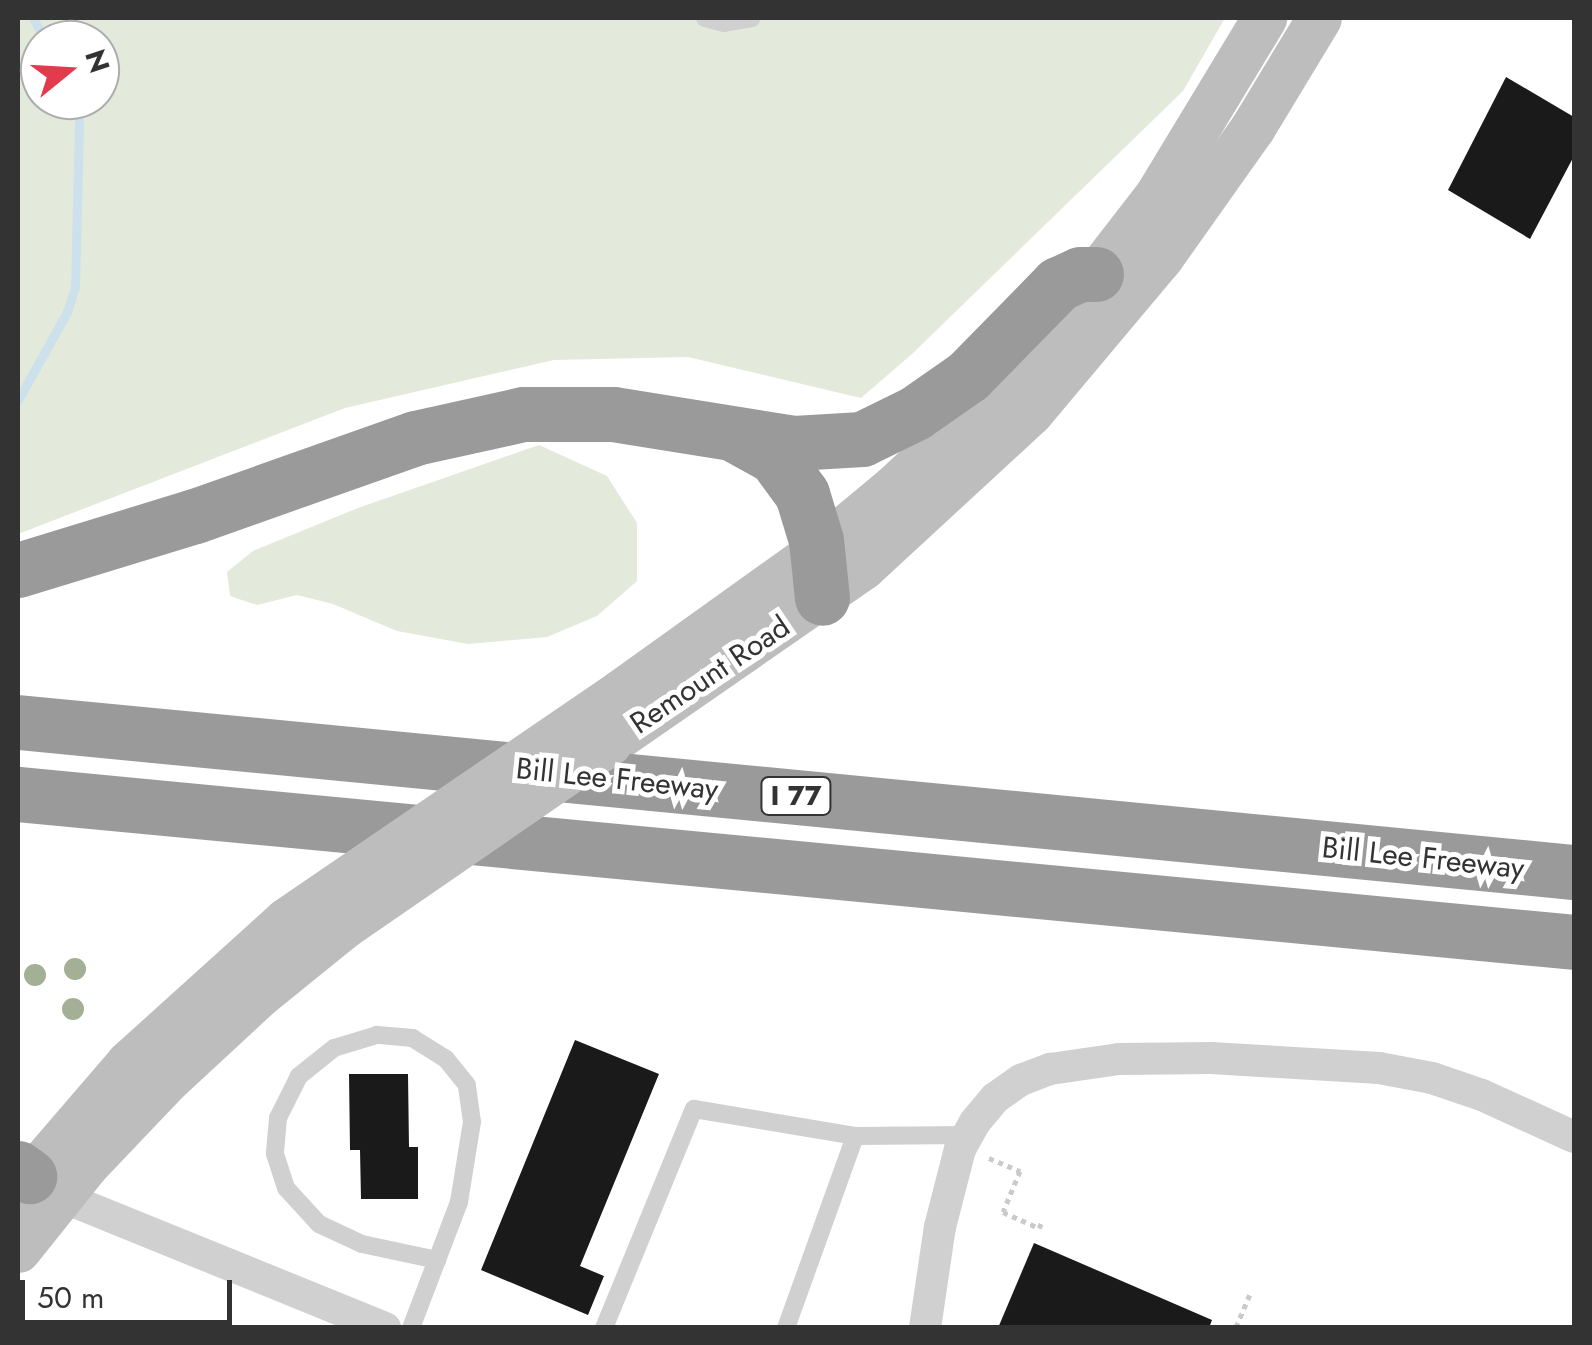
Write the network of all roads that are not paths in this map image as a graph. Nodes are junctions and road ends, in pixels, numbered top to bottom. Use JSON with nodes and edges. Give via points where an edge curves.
{"nodes":[{"id":1,"x":705,"y":18,"type":"edge"},
{"id":2,"x":752,"y":18,"type":"edge"},
{"id":3,"x":1264,"y":18,"type":"edge"},
{"id":4,"x":1319,"y":18,"type":"edge"},
{"id":5,"x":1096,"y":274,"type":"junction"},
{"id":6,"x":719,"y":430,"type":"junction"},
{"id":7,"x":18,"y":570,"type":"edge"},
{"id":8,"x":820,"y":574,"type":"junction"},
{"id":9,"x":18,"y":722,"type":"edge"},
{"id":10,"x":18,"y":794,"type":"edge"},
{"id":11,"x":1574,"y":872,"type":"edge"},
{"id":12,"x":1574,"y":942,"type":"edge"},
{"id":13,"x":855,"y":1136,"type":"junction"},
{"id":14,"x":1574,"y":1138,"type":"edge"},
{"id":15,"x":978,"y":1147,"type":"junction"},
{"id":16,"x":31,"y":1182,"type":"edge"},
{"id":17,"x":18,"y":1250,"type":"edge"},
{"id":18,"x":437,"y":1260,"type":"junction"},
{"id":19,"x":385,"y":1328,"type":"edge"},
{"id":20,"x":411,"y":1328,"type":"edge"},
{"id":21,"x":604,"y":1328,"type":"edge"},
{"id":22,"x":786,"y":1328,"type":"edge"},
{"id":23,"x":925,"y":1328,"type":"edge"}],
"edges":[{"from":1,"to":2,"type":"lane"},
{"from":3,"to":5,"type":"main road","name":"Remount Road","via":[[1177,167]]},
{"from":4,"to":8,"type":"main road","name":"Remount Road","via":[[1182,228],[1066,374],[940,500]]},
{"from":5,"to":6,"type":"highway","via":[[1058,284],[968,376],[879,432],[814,444]]},
{"from":5,"to":8,"type":"main road","name":"Remount Road"},
{"from":6,"to":7,"type":"highway","via":[[565,412],[471,424]]},
{"from":6,"to":8,"type":"highway","via":[[764,449],[785,468],[802,494]]},
{"from":8,"to":16,"type":"main road","name":"Remount Road","bridge":true,"via":[[679,697],[344,926],[215,1034],[108,1140]]},
{"from":8,"to":16,"type":"main road","name":"Remount Road","bridge":true,"via":[[620,692],[286,920],[128,1063]]},
{"from":9,"to":11,"type":"highway","name":"Bill Lee Freeway","number":"I 77"},
{"from":10,"to":12,"type":"highway"},
{"from":13,"to":15,"type":"lane"},
{"from":13,"to":21,"type":"lane","via":[[694,1109]]},
{"from":13,"to":22,"type":"lane"},
{"from":14,"to":15,"type":"street","via":[[1432,1078],[1379,1068],[1119,1059],[1020,1080],[995,1098]]},
{"from":15,"to":23,"type":"street","via":[[940,1227]]},
{"from":16,"to":17,"type":"main road","name":"Remount Road"},
{"from":16,"to":19,"type":"street"},
{"from":18,"to":18,"type":"lane","via":[[462,1186],[472,1122],[466,1086],[446,1059],[413,1038],[377,1035],[334,1048],[299,1076],[278,1118],[275,1154],[286,1188],[319,1224],[362,1244]]},
{"from":18,"to":20,"type":"lane"}]}
